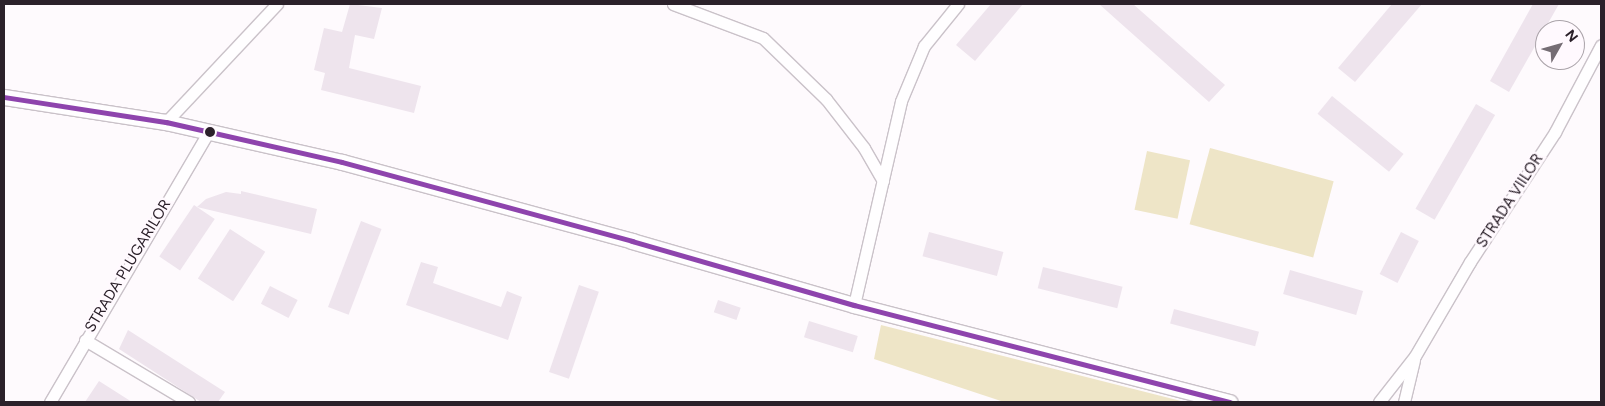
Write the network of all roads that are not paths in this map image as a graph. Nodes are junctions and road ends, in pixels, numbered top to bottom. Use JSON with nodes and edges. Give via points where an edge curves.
{"nodes":[{"id":1,"x":277,"y":4,"type":"edge"},
{"id":2,"x":673,"y":4,"type":"edge"},
{"id":3,"x":958,"y":4,"type":"edge"},
{"id":4,"x":1601,"y":45,"type":"edge"},
{"id":5,"x":4,"y":97,"type":"edge"},
{"id":6,"x":166,"y":122,"type":"junction"},
{"id":7,"x":209,"y":131,"type":"junction"},
{"id":8,"x":882,"y":181,"type":"junction"},
{"id":9,"x":854,"y":305,"type":"junction"},
{"id":10,"x":85,"y":340,"type":"junction"},
{"id":11,"x":1415,"y":356,"type":"junction"},
{"id":12,"x":50,"y":402,"type":"edge"},
{"id":13,"x":189,"y":402,"type":"edge"},
{"id":14,"x":1230,"y":402,"type":"edge"},
{"id":15,"x":1379,"y":402,"type":"edge"},
{"id":16,"x":1404,"y":402,"type":"edge"}],
"edges":[{"from":1,"to":6,"type":"street"},
{"from":2,"to":8,"type":"street","via":[[763,38],[826,100],[864,148]]},
{"from":3,"to":8,"type":"street","via":[[924,46],[911,73],[901,100]]},
{"from":4,"to":11,"type":"street","name":"STRADA VIILOR","via":[[1555,132],[1470,262]]},
{"from":5,"to":6,"type":"main road"},
{"from":6,"to":7,"type":"main road"},
{"from":7,"to":9,"type":"main road","via":[[503,206]]},
{"from":7,"to":10,"type":"street","name":"STRADA PLUGARILOR"},
{"from":8,"to":9,"type":"street"},
{"from":9,"to":14,"type":"main road"},
{"from":10,"to":12,"type":"street","name":"STRADA PLUGARILOR"},
{"from":10,"to":13,"type":"street"},
{"from":11,"to":15,"type":"street"},
{"from":11,"to":16,"type":"street"}]}
